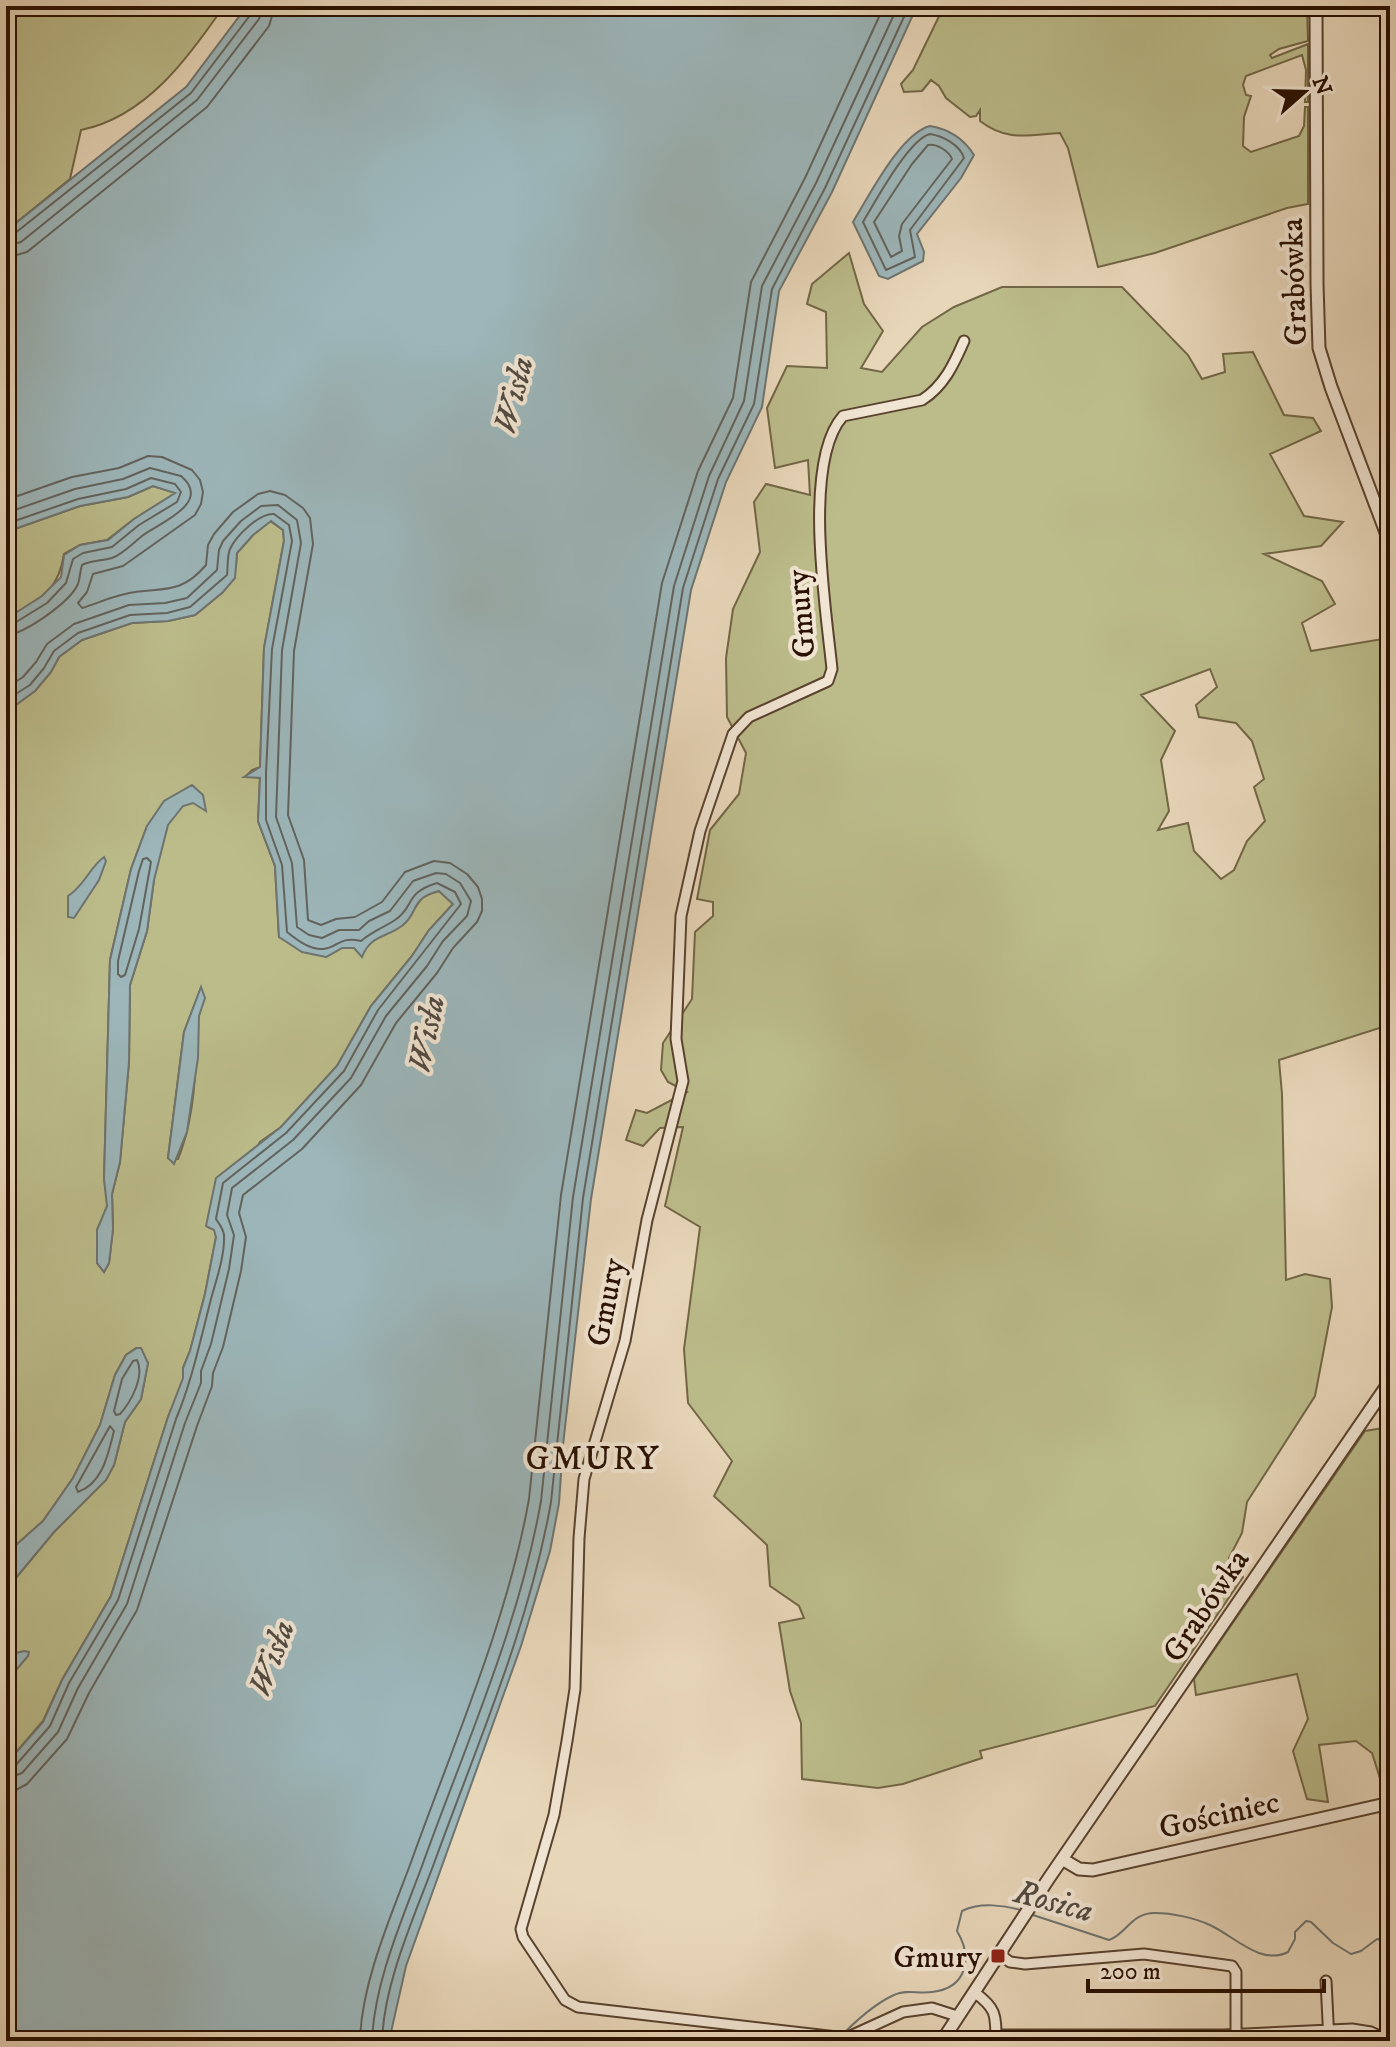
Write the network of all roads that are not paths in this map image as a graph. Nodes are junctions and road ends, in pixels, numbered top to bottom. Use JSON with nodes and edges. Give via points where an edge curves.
{"nodes":[{"id":1,"x":1316,"y":6,"type":"edge"},
{"id":2,"x":964,"y":341,"type":"dead end"},
{"id":3,"x":1390,"y":543,"type":"edge"},
{"id":4,"x":1390,"y":1381,"type":"edge"},
{"id":5,"x":1390,"y":1803,"type":"edge"},
{"id":6,"x":1062,"y":1859,"type":"junction"},
{"id":7,"x":999,"y":1954,"type":"junction"},
{"id":8,"x":1326,"y":1981,"type":"dead end"},
{"id":9,"x":974,"y":1992,"type":"junction"},
{"id":10,"x":957,"y":2016,"type":"junction"},
{"id":11,"x":1328,"y":2029,"type":"junction"},
{"id":12,"x":1236,"y":2034,"type":"junction"},
{"id":13,"x":996,"y":2038,"type":"edge"},
{"id":14,"x":1080,"y":2038,"type":"edge"},
{"id":15,"x":942,"y":2041,"type":"edge"},
{"id":16,"x":1329,"y":2041,"type":"edge"},
{"id":17,"x":1390,"y":2041,"type":"edge"}],
"edges":[{"from":1,"to":3,"type":"street","name":"Grabówka","via":[[1319,348]]},
{"from":2,"to":10,"type":"street","name":"Gmury","via":[[951,371],[931,395],[843,416],[835,425],[818,507],[832,669],[828,681],[749,717],[733,734],[700,831],[681,916],[676,1039],[683,1081],[647,1220],[625,1341],[584,1479],[575,1689],[554,1815],[521,1929],[565,2000],[578,2007],[831,2038],[846,2038],[903,2012],[932,2008]]},
{"from":4,"to":6,"type":"street","name":"Grabówka"},
{"from":5,"to":6,"type":"street","name":"Gościniec","via":[[1093,1870]]},
{"from":6,"to":7,"type":"street","name":"Grabówka"},
{"from":7,"to":9,"type":"street","name":"Grabówka"},
{"from":7,"to":12,"type":"street","via":[[1025,1964],[1144,1954],[1232,1966]]},
{"from":8,"to":11,"type":"street"},
{"from":9,"to":10,"type":"street","name":"Grabówka"},
{"from":9,"to":13,"type":"street","via":[[992,2006]]},
{"from":10,"to":15,"type":"street","name":"Grabówka"},
{"from":11,"to":12,"type":"street"},
{"from":11,"to":16,"type":"street"},
{"from":11,"to":17,"type":"street","via":[[1371,2032]]},
{"from":12,"to":14,"type":"street"},
{"from":13,"to":14,"type":"street"}]}
